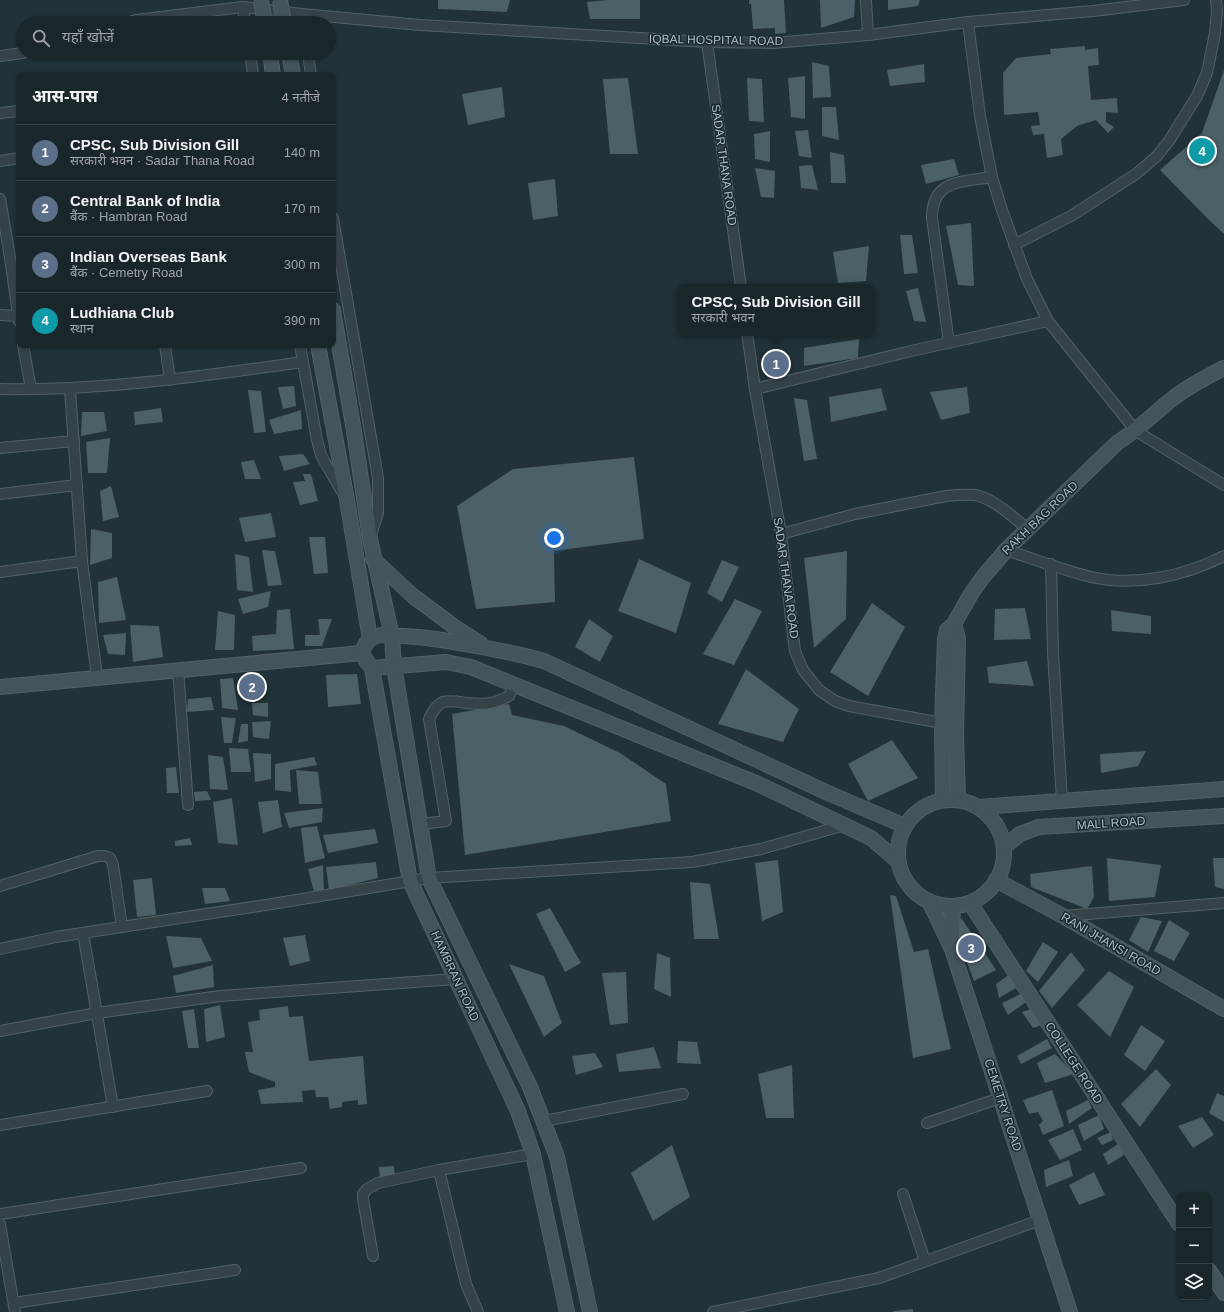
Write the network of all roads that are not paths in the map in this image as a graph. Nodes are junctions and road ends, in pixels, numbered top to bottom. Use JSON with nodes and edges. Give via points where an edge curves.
{"nodes":[{"id":1,"x":261,"y":0,"type":"edge"},
{"id":2,"x":280,"y":0,"type":"edge"},
{"id":3,"x":866,"y":0,"type":"edge"},
{"id":4,"x":1184,"y":0,"type":"edge"},
{"id":5,"x":1216,"y":0,"type":"edge"},
{"id":6,"x":243,"y":6,"type":"junction"},
{"id":7,"x":167,"y":16,"type":"edge"},
{"id":8,"x":244,"y":16,"type":"edge"},
{"id":9,"x":264,"y":16,"type":"edge"},
{"id":10,"x":283,"y":16,"type":"edge"},
{"id":11,"x":295,"y":16,"type":"edge"},
{"id":12,"x":336,"y":19,"type":"edge"},
{"id":13,"x":968,"y":22,"type":"junction"},
{"id":14,"x":868,"y":35,"type":"junction"},
{"id":15,"x":707,"y":42,"type":"junction"},
{"id":16,"x":16,"y":54,"type":"edge"},
{"id":17,"x":0,"y":56,"type":"edge"},
{"id":18,"x":251,"y":60,"type":"edge"},
{"id":19,"x":271,"y":60,"type":"edge"},
{"id":20,"x":290,"y":60,"type":"edge"},
{"id":21,"x":309,"y":60,"type":"edge"},
{"id":22,"x":253,"y":72,"type":"edge"},
{"id":23,"x":273,"y":72,"type":"edge"},
{"id":24,"x":292,"y":72,"type":"edge"},
{"id":25,"x":311,"y":72,"type":"edge"},
{"id":26,"x":16,"y":111,"type":"edge"},
{"id":27,"x":0,"y":113,"type":"edge"},
{"id":28,"x":16,"y":158,"type":"edge"},
{"id":29,"x":0,"y":161,"type":"edge"},
{"id":30,"x":992,"y":177,"type":"junction"},
{"id":31,"x":0,"y":199,"type":"edge"},
{"id":32,"x":336,"y":235,"type":"edge"},
{"id":33,"x":1014,"y":245,"type":"junction"},
{"id":34,"x":5,"y":252,"type":"edge"},
{"id":35,"x":741,"y":284,"type":"edge"},
{"id":36,"x":16,"y":293,"type":"edge"},
{"id":37,"x":0,"y":316,"type":"edge"},
{"id":38,"x":16,"y":319,"type":"edge"},
{"id":39,"x":1048,"y":321,"type":"junction"},
{"id":40,"x":336,"y":327,"type":"edge"},
{"id":41,"x":747,"y":336,"type":"edge"},
{"id":42,"x":949,"y":343,"type":"junction"},
{"id":43,"x":24,"y":348,"type":"edge"},
{"id":44,"x":165,"y":348,"type":"edge"},
{"id":45,"x":301,"y":348,"type":"edge"},
{"id":46,"x":319,"y":348,"type":"edge"},
{"id":47,"x":303,"y":362,"type":"junction"},
{"id":48,"x":1224,"y":368,"type":"edge"},
{"id":49,"x":170,"y":380,"type":"junction"},
{"id":50,"x":0,"y":389,"type":"edge"},
{"id":51,"x":31,"y":389,"type":"junction"},
{"id":52,"x":70,"y":389,"type":"junction"},
{"id":53,"x":755,"y":389,"type":"junction"},
{"id":54,"x":1136,"y":431,"type":"junction"},
{"id":55,"x":74,"y":441,"type":"junction"},
{"id":56,"x":0,"y":448,"type":"edge"},
{"id":57,"x":77,"y":485,"type":"junction"},
{"id":58,"x":1224,"y":485,"type":"edge"},
{"id":59,"x":0,"y":494,"type":"edge"},
{"id":60,"x":347,"y":500,"type":"junction"},
{"id":61,"x":1028,"y":529,"type":"junction"},
{"id":62,"x":781,"y":534,"type":"junction"},
{"id":63,"x":370,"y":538,"type":"junction"},
{"id":64,"x":1006,"y":550,"type":"junction"},
{"id":65,"x":1224,"y":556,"type":"edge"},
{"id":66,"x":373,"y":559,"type":"junction"},
{"id":67,"x":82,"y":561,"type":"junction"},
{"id":68,"x":1051,"y":564,"type":"junction"},
{"id":69,"x":0,"y":572,"type":"edge"},
{"id":70,"x":954,"y":624,"type":"junction"},
{"id":71,"x":392,"y":636,"type":"junction"},
{"id":72,"x":370,"y":639,"type":"junction"},
{"id":73,"x":487,"y":648,"type":"junction"},
{"id":74,"x":362,"y":653,"type":"junction"},
{"id":75,"x":394,"y":666,"type":"junction"},
{"id":76,"x":372,"y":668,"type":"junction"},
{"id":77,"x":178,"y":669,"type":"junction"},
{"id":78,"x":97,"y":677,"type":"junction"},
{"id":79,"x":514,"y":685,"type":"junction"},
{"id":80,"x":0,"y":687,"type":"edge"},
{"id":81,"x":942,"y":723,"type":"junction"},
{"id":82,"x":1224,"y":789,"type":"edge"},
{"id":83,"x":943,"y":800,"type":"junction"},
{"id":84,"x":958,"y":800,"type":"junction"},
{"id":85,"x":1062,"y":801,"type":"junction"},
{"id":86,"x":188,"y":805,"type":"dead end"},
{"id":87,"x":979,"y":807,"type":"junction"},
{"id":88,"x":1224,"y":816,"type":"edge"},
{"id":89,"x":420,"y":824,"type":"junction"},
{"id":90,"x":845,"y":825,"type":"junction"},
{"id":91,"x":905,"y":826,"type":"junction"},
{"id":92,"x":1004,"y":847,"type":"junction"},
{"id":93,"x":898,"y":862,"type":"junction"},
{"id":94,"x":430,"y":878,"type":"junction"},
{"id":95,"x":996,"y":880,"type":"junction"},
{"id":96,"x":410,"y":882,"type":"junction"},
{"id":97,"x":0,"y":886,"type":"edge"},
{"id":98,"x":929,"y":901,"type":"junction"},
{"id":99,"x":970,"y":902,"type":"junction"},
{"id":100,"x":1224,"y":903,"type":"edge"},
{"id":101,"x":953,"y":906,"type":"junction"},
{"id":102,"x":1062,"y":916,"type":"junction"},
{"id":103,"x":122,"y":927,"type":"junction"},
{"id":104,"x":83,"y":933,"type":"junction"},
{"id":105,"x":0,"y":949,"type":"edge"},
{"id":106,"x":952,"y":949,"type":"junction"},
{"id":107,"x":456,"y":979,"type":"junction"},
{"id":108,"x":1224,"y":1009,"type":"edge"},
{"id":109,"x":97,"y":1013,"type":"junction"},
{"id":110,"x":0,"y":1031,"type":"edge"},
{"id":111,"x":207,"y":1091,"type":"dead end"},
{"id":112,"x":683,"y":1094,"type":"dead end"},
{"id":113,"x":1000,"y":1098,"type":"junction"},
{"id":114,"x":113,"y":1107,"type":"junction"},
{"id":115,"x":544,"y":1122,"type":"junction"},
{"id":116,"x":927,"y":1123,"type":"dead end"},
{"id":117,"x":0,"y":1125,"type":"edge"},
{"id":118,"x":533,"y":1154,"type":"junction"},
{"id":119,"x":301,"y":1168,"type":"dead end"},
{"id":120,"x":439,"y":1170,"type":"junction"},
{"id":121,"x":904,"y":1194,"type":"dead end"},
{"id":122,"x":0,"y":1214,"type":"edge"},
{"id":123,"x":1176,"y":1219,"type":"edge"},
{"id":124,"x":1040,"y":1220,"type":"junction"},
{"id":125,"x":0,"y":1227,"type":"edge"},
{"id":126,"x":374,"y":1256,"type":"dead end"},
{"id":127,"x":926,"y":1261,"type":"junction"},
{"id":128,"x":235,"y":1270,"type":"dead end"},
{"id":129,"x":1212,"y":1275,"type":"edge"},
{"id":130,"x":4,"y":1276,"type":"edge"},
{"id":131,"x":1224,"y":1293,"type":"edge"},
{"id":132,"x":15,"y":1307,"type":"edge"},
{"id":133,"x":478,"y":1312,"type":"edge"},
{"id":134,"x":567,"y":1312,"type":"edge"},
{"id":135,"x":590,"y":1312,"type":"edge"},
{"id":136,"x":713,"y":1312,"type":"edge"},
{"id":137,"x":1070,"y":1312,"type":"edge"}],
"edges":[{"from":1,"to":9,"type":"main road","bridge":true},
{"from":2,"to":10,"type":"main road","bridge":true},
{"from":3,"to":14,"type":"street"},
{"from":4,"to":13,"type":"street","name":"IQBAL HOSPITAL ROAD"},
{"from":5,"to":33,"type":"street","via":[[1216,33],[1207,73],[1197,96],[1157,156],[1136,174],[1071,216]]},
{"from":6,"to":7,"type":"street","name":"IQBAL HOSPITAL ROAD"},
{"from":6,"to":8,"type":"street"},
{"from":6,"to":11,"type":"street","name":"IQBAL HOSPITAL ROAD"},
{"from":12,"to":15,"type":"street","name":"IQBAL HOSPITAL ROAD"},
{"from":13,"to":14,"type":"street","name":"IQBAL HOSPITAL ROAD"},
{"from":13,"to":30,"type":"street","via":[[980,116]]},
{"from":14,"to":15,"type":"street","name":"IQBAL HOSPITAL ROAD","via":[[773,43]]},
{"from":15,"to":35,"type":"street","name":"SADAR THANA ROAD"},
{"from":16,"to":17,"type":"street"},
{"from":18,"to":22,"type":"street"},
{"from":19,"to":23,"type":"main road"},
{"from":20,"to":24,"type":"main road"},
{"from":21,"to":25,"type":"street"},
{"from":26,"to":27,"type":"street"},
{"from":28,"to":29,"type":"street"},
{"from":30,"to":33,"type":"street"},
{"from":30,"to":42,"type":"street","via":[[948,186],[941,190],[933,203],[932,218]]},
{"from":31,"to":34,"type":"street"},
{"from":32,"to":63,"type":"street","via":[[378,478],[378,512]]},
{"from":33,"to":39,"type":"street","via":[[1027,279]]},
{"from":34,"to":36,"type":"street"},
{"from":37,"to":38,"type":"street"},
{"from":39,"to":42,"type":"street"},
{"from":39,"to":54,"type":"street"},
{"from":40,"to":63,"type":"main road","name":"HAMBRAN ROAD"},
{"from":41,"to":53,"type":"street","name":"SADAR THANA ROAD"},
{"from":42,"to":53,"type":"street"},
{"from":43,"to":51,"type":"street"},
{"from":44,"to":49,"type":"street"},
{"from":45,"to":47,"type":"street"},
{"from":46,"to":60,"type":"main road"},
{"from":47,"to":49,"type":"street"},
{"from":47,"to":60,"type":"street","via":[[321,455]]},
{"from":48,"to":54,"type":"main road","name":"RAKH BAG ROAD","via":[[1172,399]]},
{"from":49,"to":52,"type":"street"},
{"from":50,"to":51,"type":"street"},
{"from":51,"to":52,"type":"street"},
{"from":52,"to":55,"type":"street"},
{"from":53,"to":62,"type":"street","name":"SADAR THANA ROAD"},
{"from":54,"to":58,"type":"street"},
{"from":54,"to":61,"type":"main road","name":"RAKH BAG ROAD","via":[[1118,442]]},
{"from":55,"to":56,"type":"street"},
{"from":55,"to":57,"type":"street"},
{"from":57,"to":59,"type":"street"},
{"from":57,"to":67,"type":"street"},
{"from":60,"to":72,"type":"main road"},
{"from":61,"to":62,"type":"street","via":[[989,500],[976,495],[962,494],[855,514]]},
{"from":61,"to":64,"type":"main road","name":"RAKH BAG ROAD"},
{"from":62,"to":81,"type":"street","name":"SADAR THANA ROAD","via":[[795,651],[803,670],[819,690],[835,701],[849,706]]},
{"from":63,"to":66,"type":"main road","name":"HAMBRAN ROAD"},
{"from":64,"to":68,"type":"street"},
{"from":64,"to":70,"type":"main road","name":"RAKH BAG ROAD","via":[[971,594]]},
{"from":65,"to":68,"type":"street","via":[[1199,568],[1170,576],[1140,580],[1092,577]]},
{"from":66,"to":71,"type":"main road","name":"HAMBRAN ROAD"},
{"from":66,"to":73,"type":"main road","via":[[413,596]]},
{"from":67,"to":69,"type":"street"},
{"from":67,"to":78,"type":"street"},
{"from":68,"to":85,"type":"street","via":[[1053,652]]},
{"from":70,"to":81,"type":"main road","name":"RAKH BAG ROAD","via":[[947,630],[945,639]]},
{"from":70,"to":84,"type":"main road","via":[[958,638]]},
{"from":71,"to":72,"type":"main road","via":[[381,635]]},
{"from":71,"to":73,"type":"main road","via":[[444,640]]},
{"from":71,"to":75,"type":"main road","name":"HAMBRAN ROAD"},
{"from":72,"to":74,"type":"main road","via":[[364,645]]},
{"from":73,"to":91,"type":"main road","via":[[544,662]]},
{"from":74,"to":76,"type":"main road","name":"HAMBRAN ROAD"},
{"from":74,"to":77,"type":"main road"},
{"from":75,"to":76,"type":"main road"},
{"from":75,"to":79,"type":"main road","via":[[446,662],[470,667]]},
{"from":75,"to":89,"type":"main road","name":"HAMBRAN ROAD"},
{"from":76,"to":96,"type":"main road","name":"HAMBRAN ROAD"},
{"from":77,"to":78,"type":"main road"},
{"from":77,"to":86,"type":"street"},
{"from":78,"to":80,"type":"main road"},
{"from":79,"to":89,"type":"street","via":[[509,696],[498,702],[442,702],[435,708],[429,719],[446,821]]},
{"from":79,"to":90,"type":"main road","via":[[756,783]]},
{"from":81,"to":83,"type":"main road","name":"RAKH BAG ROAD"},
{"from":82,"to":85,"type":"main road","name":"MALL ROAD"},
{"from":83,"to":84,"type":"main road"},
{"from":83,"to":91,"type":"main road","via":[[931,803],[916,812]]},
{"from":84,"to":87,"type":"main road"},
{"from":85,"to":87,"type":"main road","name":"MALL ROAD"},
{"from":87,"to":92,"type":"main road","via":[[1000,831]]},
{"from":88,"to":92,"type":"main road","name":"MALL ROAD","via":[[1039,827],[1020,834]]},
{"from":89,"to":94,"type":"main road","name":"HAMBRAN ROAD"},
{"from":90,"to":93,"type":"main road","via":[[871,838]]},
{"from":90,"to":94,"type":"street","via":[[761,849],[692,862]]},
{"from":91,"to":93,"type":"main road","via":[[898,843]]},
{"from":92,"to":95,"type":"main road","via":[[1003,864]]},
{"from":93,"to":98,"type":"main road","via":[[904,878],[911,887]]},
{"from":94,"to":96,"type":"street"},
{"from":94,"to":115,"type":"main road","name":"HAMBRAN ROAD","via":[[530,1087]]},
{"from":95,"to":99,"type":"main road","via":[[985,894]]},
{"from":95,"to":102,"type":"main road","name":"RANI JHANSI ROAD"},
{"from":96,"to":103,"type":"street"},
{"from":96,"to":107,"type":"main road","name":"HAMBRAN ROAD"},
{"from":97,"to":103,"type":"street","via":[[74,862],[105,856],[110,858],[113,865]]},
{"from":98,"to":101,"type":"main road"},
{"from":98,"to":106,"type":"main road","name":"CEMETRY ROAD"},
{"from":99,"to":101,"type":"main road"},
{"from":99,"to":123,"type":"main road","name":"COLLEGE ROAD"},
{"from":100,"to":102,"type":"street"},
{"from":101,"to":106,"type":"main road"},
{"from":102,"to":108,"type":"main road","name":"RANI JHANSI ROAD"},
{"from":103,"to":104,"type":"street"},
{"from":104,"to":105,"type":"street"},
{"from":104,"to":109,"type":"street"},
{"from":106,"to":113,"type":"main road","name":"CEMETRY ROAD"},
{"from":107,"to":109,"type":"street","via":[[220,996]]},
{"from":107,"to":118,"type":"main road","name":"HAMBRAN ROAD","via":[[518,1111]]},
{"from":109,"to":110,"type":"street"},
{"from":109,"to":114,"type":"street"},
{"from":111,"to":114,"type":"street"},
{"from":112,"to":115,"type":"street"},
{"from":113,"to":116,"type":"street"},
{"from":113,"to":124,"type":"main road","name":"CEMETRY ROAD"},
{"from":114,"to":117,"type":"street"},
{"from":115,"to":135,"type":"main road","name":"HAMBRAN ROAD","via":[[558,1157]]},
{"from":118,"to":120,"type":"street"},
{"from":118,"to":134,"type":"main road","name":"HAMBRAN ROAD"},
{"from":119,"to":122,"type":"street"},
{"from":120,"to":126,"type":"street","via":[[378,1183],[363,1194]]},
{"from":120,"to":133,"type":"street","via":[[466,1284]]},
{"from":121,"to":127,"type":"street"},
{"from":124,"to":127,"type":"street"},
{"from":124,"to":137,"type":"main road","name":"CEMETRY ROAD"},
{"from":125,"to":130,"type":"street"},
{"from":127,"to":136,"type":"street","via":[[879,1278]]},
{"from":128,"to":132,"type":"street"},
{"from":129,"to":131,"type":"main road"},
{"from":130,"to":132,"type":"street"}]}
